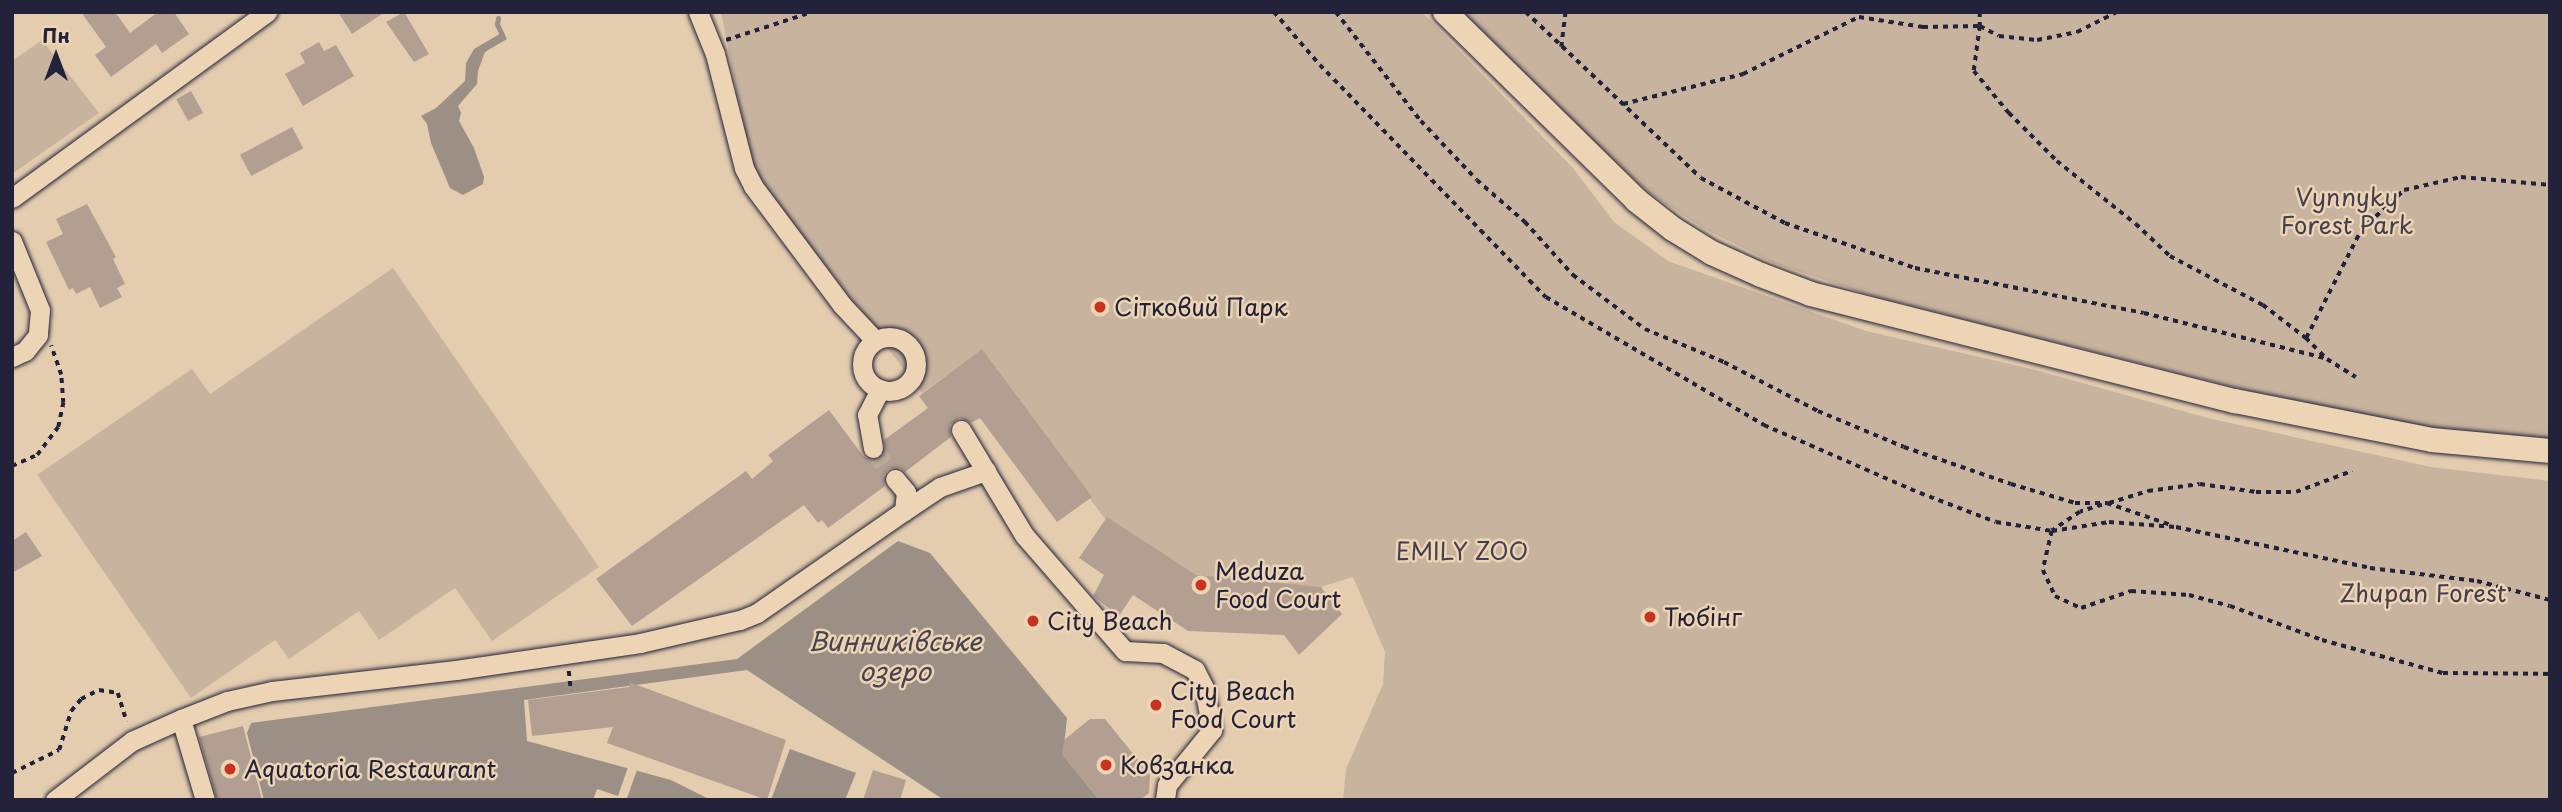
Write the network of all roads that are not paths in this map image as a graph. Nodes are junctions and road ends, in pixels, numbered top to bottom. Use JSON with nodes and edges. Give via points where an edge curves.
{"nodes":[{"id":1,"x":267,"y":12,"type":"edge"},
{"id":2,"x":698,"y":12,"type":"edge"},
{"id":3,"x":1444,"y":12,"type":"edge"},
{"id":4,"x":12,"y":198,"type":"edge"},
{"id":5,"x":12,"y":241,"type":"edge"},
{"id":6,"x":874,"y":340,"type":"junction"},
{"id":7,"x":12,"y":358,"type":"edge"},
{"id":8,"x":880,"y":389,"type":"junction"},
{"id":9,"x":961,"y":430,"type":"dead end"},
{"id":10,"x":873,"y":448,"type":"tunnel mouth"},
{"id":11,"x":2550,"y":451,"type":"edge"},
{"id":12,"x":986,"y":471,"type":"junction"},
{"id":13,"x":895,"y":479,"type":"tunnel mouth"},
{"id":14,"x":904,"y":511,"type":"junction"},
{"id":15,"x":181,"y":719,"type":"junction"},
{"id":16,"x":55,"y":800,"type":"edge"},
{"id":17,"x":205,"y":800,"type":"edge"},
{"id":18,"x":1165,"y":800,"type":"edge"}],
"edges":[{"from":1,"to":4,"type":"street"},
{"from":2,"to":6,"type":"street","via":[[752,186]]},
{"from":3,"to":11,"type":"main road","via":[[1636,200],[1712,253],[1761,275],[1837,301],[2235,401],[2432,440]]},
{"from":5,"to":7,"type":"street","via":[[40,310],[38,335]]},
{"from":6,"to":8,"type":"street","via":[[862,363],[866,379]]},
{"from":6,"to":8,"type":"street","via":[[889,337],[905,342],[915,355],[913,375],[904,386]]},
{"from":8,"to":10,"type":"street","via":[[867,415]]},
{"from":9,"to":12,"type":"street"},
{"from":12,"to":14,"type":"street","via":[[940,487]]},
{"from":12,"to":18,"type":"street","via":[[1024,535],[1125,651],[1163,653],[1195,670],[1204,688],[1212,730],[1167,785]]},
{"from":13,"to":14,"type":"street","via":[[906,492]]},
{"from":14,"to":15,"type":"street","via":[[757,613],[704,631],[456,670],[272,691],[227,701]]},
{"from":15,"to":16,"type":"street","via":[[132,741]]},
{"from":15,"to":17,"type":"street"}]}
